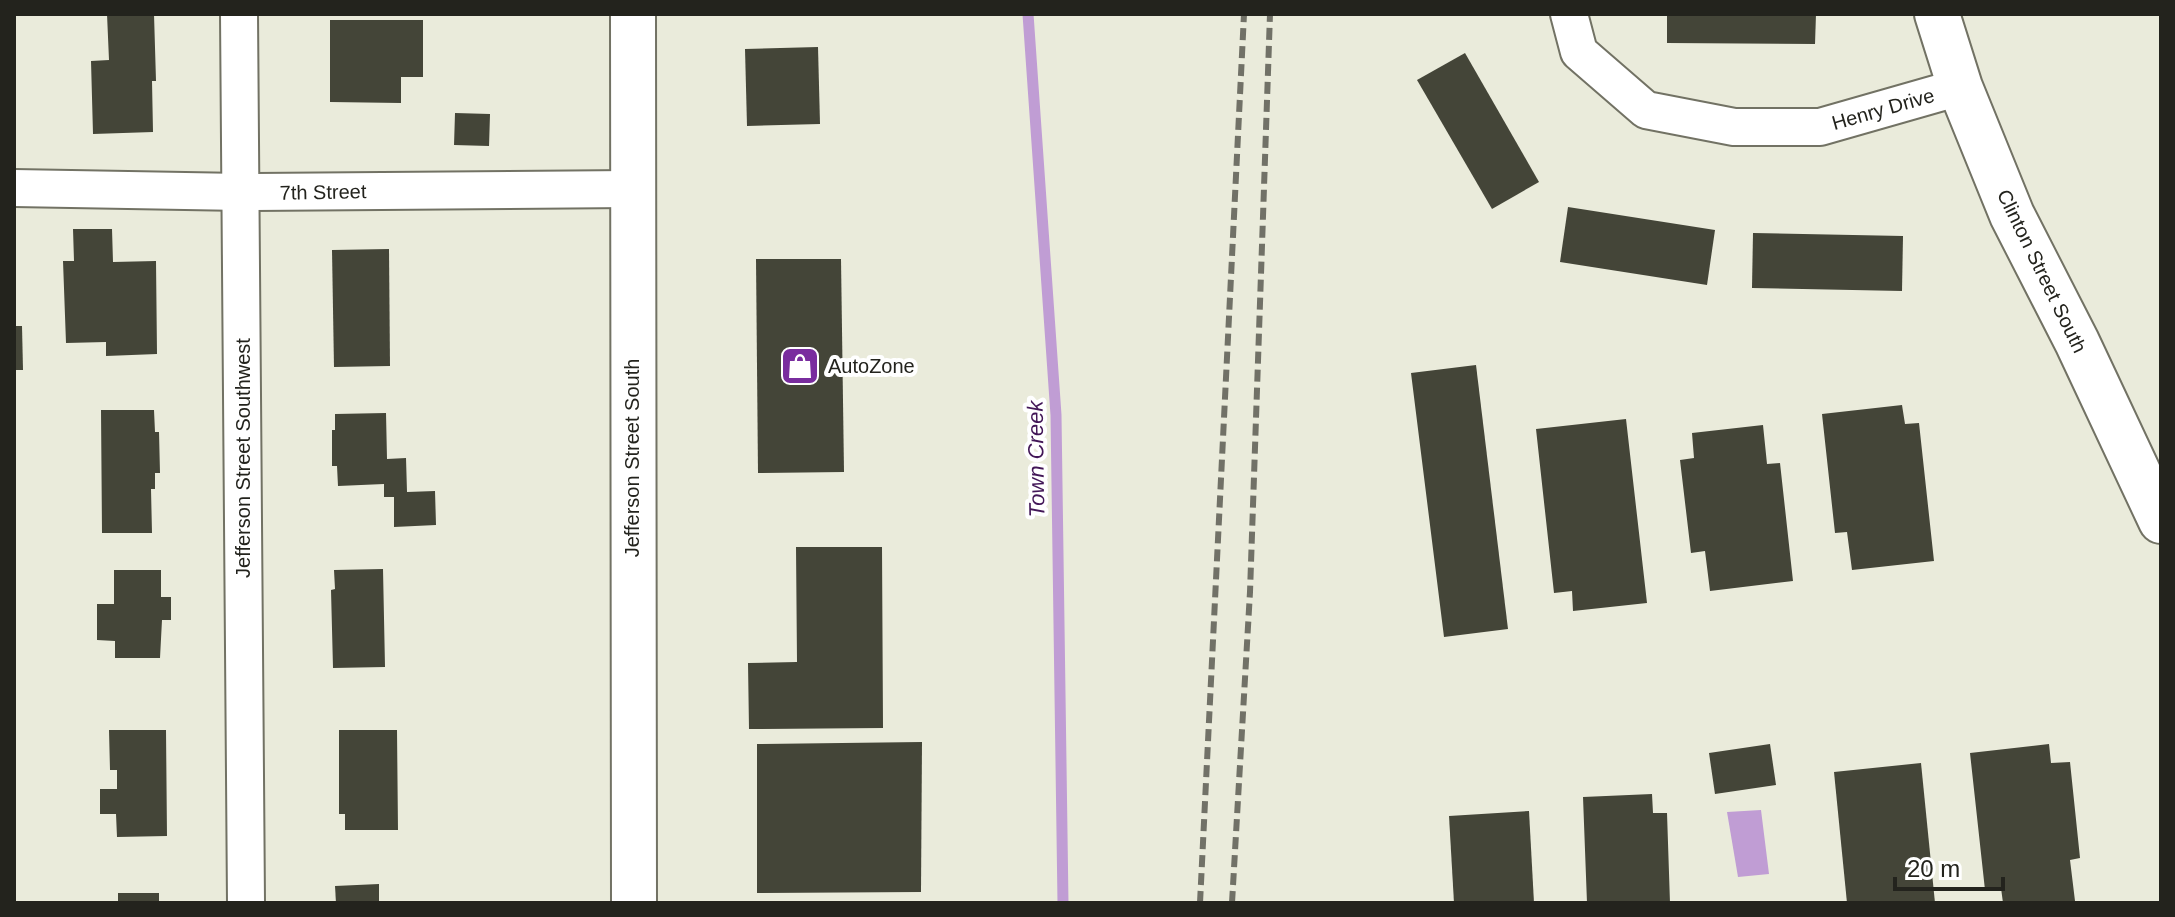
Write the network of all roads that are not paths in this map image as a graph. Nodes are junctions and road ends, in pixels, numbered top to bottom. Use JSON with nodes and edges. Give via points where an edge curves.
{"nodes":[{"id":1,"x":239,"y":14,"type":"edge"},
{"id":2,"x":633,"y":14,"type":"edge"},
{"id":3,"x":1569,"y":14,"type":"edge"},
{"id":4,"x":1937,"y":14,"type":"edge"},
{"id":5,"x":1960,"y":87,"type":"junction"},
{"id":6,"x":14,"y":188,"type":"edge"},
{"id":7,"x":631,"y":189,"type":"junction"},
{"id":8,"x":242,"y":192,"type":"junction"},
{"id":9,"x":2161,"y":521,"type":"edge"},
{"id":10,"x":246,"y":903,"type":"edge"},
{"id":11,"x":634,"y":903,"type":"edge"}],
"edges":[{"from":1,"to":8,"type":"street","name":"Jefferson Street Southwest"},
{"from":2,"to":7,"type":"main road","name":"Jefferson Street South"},
{"from":3,"to":5,"type":"street","name":"Henry Drive","via":[[1579,52],[1646,110],[1734,127],[1820,127]]},
{"from":4,"to":5,"type":"main road","name":"Clinton Street South"},
{"from":5,"to":9,"type":"main road","name":"Clinton Street South","via":[[2012,215]]},
{"from":6,"to":8,"type":"street","name":"7th Street"},
{"from":7,"to":8,"type":"street","name":"7th Street"},
{"from":7,"to":11,"type":"main road","name":"Jefferson Street South"},
{"from":8,"to":10,"type":"street","name":"Jefferson Street Southwest"}]}
